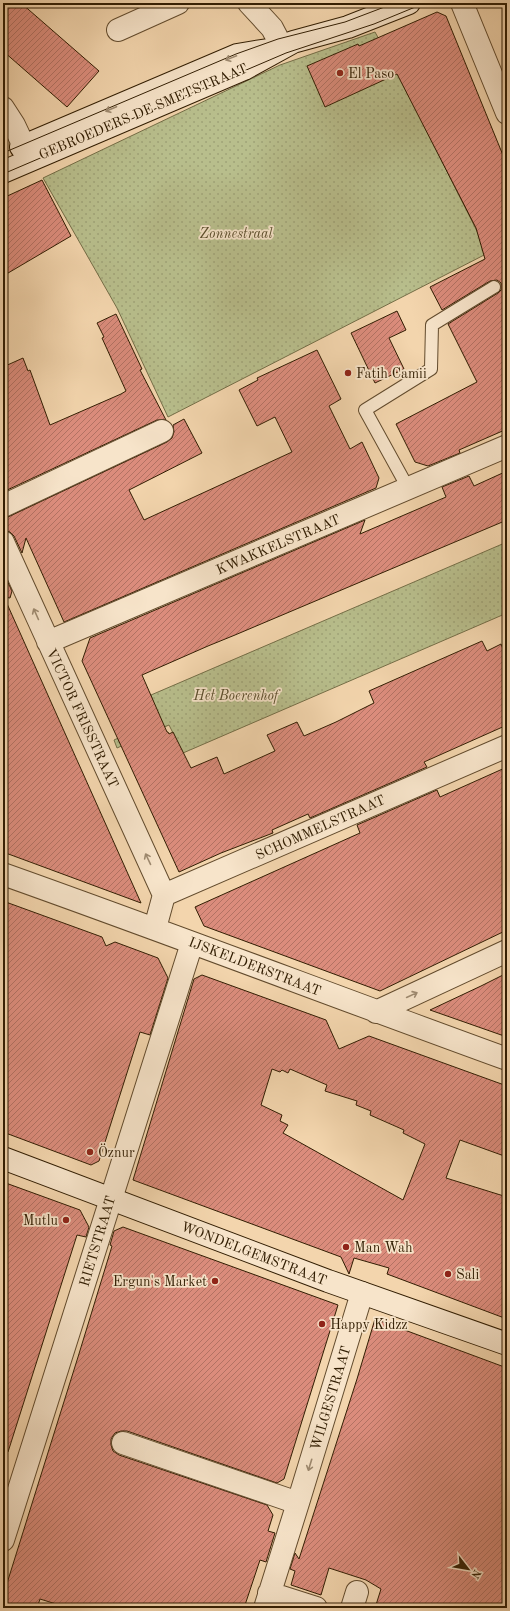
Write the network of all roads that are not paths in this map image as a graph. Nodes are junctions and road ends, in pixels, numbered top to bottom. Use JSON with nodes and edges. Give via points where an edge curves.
{"nodes":[{"id":1,"x":178,"y":3,"type":"edge"},
{"id":2,"x":249,"y":3,"type":"edge"},
{"id":3,"x":409,"y":3,"type":"edge"},
{"id":4,"x":462,"y":3,"type":"edge"},
{"id":5,"x":118,"y":30,"type":"dead end"},
{"id":6,"x":282,"y":47,"type":"junction"},
{"id":7,"x":3,"y":108,"type":"edge"},
{"id":8,"x":507,"y":113,"type":"edge"},
{"id":9,"x":28,"y":152,"type":"junction"},
{"id":10,"x":3,"y":155,"type":"edge"},
{"id":11,"x":3,"y":172,"type":"edge"},
{"id":12,"x":494,"y":287,"type":"dead end"},
{"id":13,"x":162,"y":431,"type":"dead end"},
{"id":14,"x":507,"y":446,"type":"edge"},
{"id":15,"x":408,"y":488,"type":"junction"},
{"id":16,"x":3,"y":506,"type":"edge"},
{"id":17,"x":3,"y":542,"type":"edge"},
{"id":18,"x":48,"y":642,"type":"junction"},
{"id":19,"x":507,"y":746,"type":"edge"},
{"id":20,"x":3,"y":874,"type":"edge"},
{"id":21,"x":164,"y":895,"type":"junction"},
{"id":22,"x":156,"y":928,"type":"junction"},
{"id":23,"x":192,"y":942,"type":"junction"},
{"id":24,"x":507,"y":951,"type":"edge"},
{"id":25,"x":376,"y":1012,"type":"junction"},
{"id":26,"x":507,"y":1059,"type":"edge"},
{"id":27,"x":3,"y":1158,"type":"edge"},
{"id":28,"x":110,"y":1199,"type":"junction"},
{"id":29,"x":362,"y":1293,"type":"junction"},
{"id":30,"x":507,"y":1344,"type":"edge"},
{"id":31,"x":123,"y":1443,"type":"dead end"},
{"id":32,"x":298,"y":1503,"type":"junction"},
{"id":33,"x":3,"y":1540,"type":"edge"},
{"id":34,"x":267,"y":1601,"type":"edge"},
{"id":35,"x":316,"y":1608,"type":"edge"}],
"edges":[{"from":1,"to":5,"type":"street"},
{"from":2,"to":6,"type":"street","via":[[272,28]]},
{"from":3,"to":6,"type":"street","name":"GEBROEDERS DE SMETSTRAAT","via":[[348,28]]},
{"from":4,"to":8,"type":"street"},
{"from":6,"to":9,"type":"street","name":"GEBROEDERS DE SMETSTRAAT","via":[[244,69]]},
{"from":7,"to":9,"type":"street"},
{"from":9,"to":10,"type":"street","name":"GEBROEDERS DE SMETSTRAAT"},
{"from":9,"to":11,"type":"street","name":"GEBROEDERS DE SMETSTRAAT"},
{"from":12,"to":15,"type":"lane","via":[[432,325],[431,369],[365,410]]},
{"from":13,"to":16,"type":"street"},
{"from":14,"to":15,"type":"street","name":"KWAKKELSTRAAT"},
{"from":15,"to":18,"type":"street","name":"KWAKKELSTRAAT"},
{"from":18,"to":17,"type":"street","name":"VICTOR FRISSTRAAT","one_way":true},
{"from":21,"to":18,"type":"street","name":"VICTOR FRISSTRAAT","one_way":true},
{"from":19,"to":21,"type":"street","name":"SCHOMMELSTRAAT"},
{"from":20,"to":22,"type":"street","name":"IJSKELDERSTRAAT"},
{"from":21,"to":22,"type":"street"},
{"from":22,"to":23,"type":"street","name":"IJSKELDERSTRAAT"},
{"from":23,"to":25,"type":"street","name":"IJSKELDERSTRAAT"},
{"from":23,"to":28,"type":"street","name":"RIETSTRAAT"},
{"from":25,"to":24,"type":"street","one_way":true},
{"from":25,"to":26,"type":"street","name":"IJSKELDERSTRAAT"},
{"from":27,"to":28,"type":"street","name":"WONDELGEMSTRAAT"},
{"from":28,"to":29,"type":"street","name":"WONDELGEMSTRAAT"},
{"from":28,"to":33,"type":"street","name":"RIETSTRAAT"},
{"from":29,"to":30,"type":"street","name":"WONDELGEMSTRAAT"},
{"from":29,"to":32,"type":"street","name":"WILGESTRAAT","one_way":true},
{"from":31,"to":32,"type":"street"},
{"from":32,"to":34,"type":"street","name":"WILGESTRAAT"},
{"from":34,"to":35,"type":"street","name":"WILGESTRAAT"}]}
